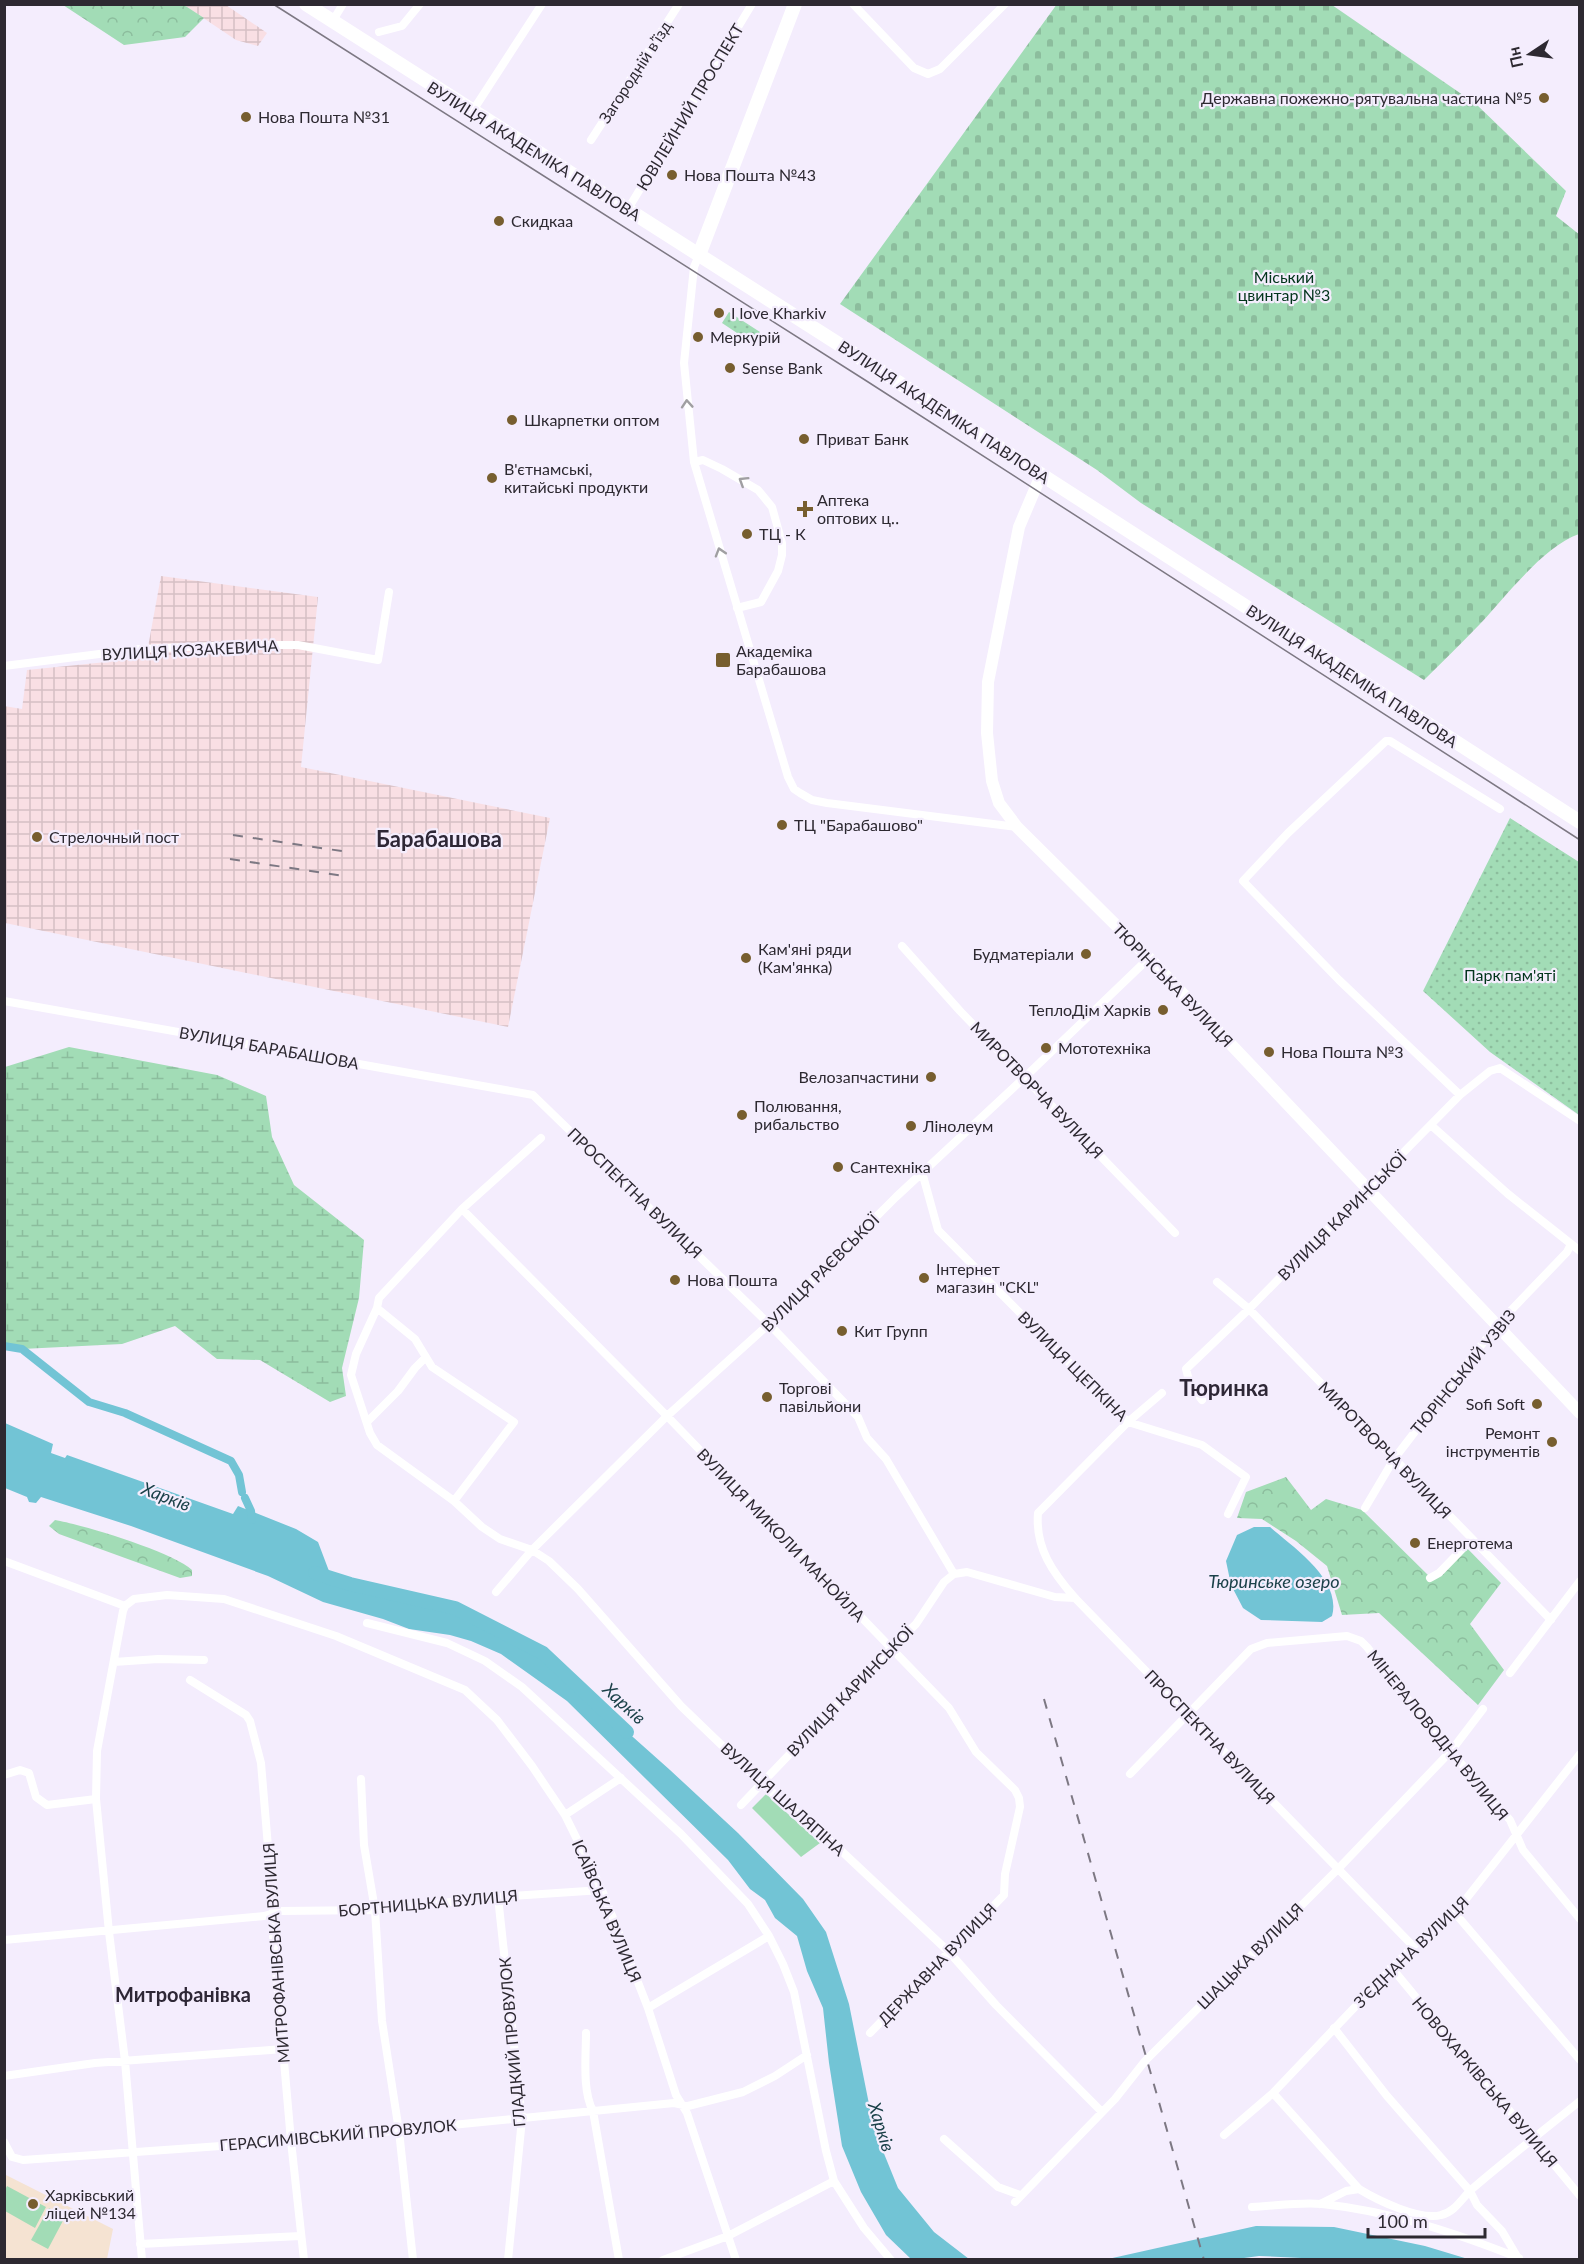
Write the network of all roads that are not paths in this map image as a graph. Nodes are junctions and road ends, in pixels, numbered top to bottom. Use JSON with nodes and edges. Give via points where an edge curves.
{"nodes":[{"id":1,"x":306,"y":4,"type":"edge"},
{"id":2,"x":343,"y":4,"type":"edge"},
{"id":3,"x":420,"y":4,"type":"edge"},
{"id":4,"x":542,"y":4,"type":"edge"},
{"id":5,"x":679,"y":4,"type":"edge"},
{"id":6,"x":752,"y":4,"type":"edge"},
{"id":7,"x":795,"y":4,"type":"edge"},
{"id":8,"x":853,"y":4,"type":"edge"},
{"id":9,"x":1005,"y":4,"type":"edge"},
{"id":10,"x":332,"y":22,"type":"junction"},
{"id":11,"x":379,"y":32,"type":"dead end"},
{"id":12,"x":472,"y":112,"type":"junction"},
{"id":13,"x":591,"y":140,"type":"dead end"},
{"id":14,"x":628,"y":209,"type":"junction"},
{"id":15,"x":699,"y":255,"type":"junction"},
{"id":16,"x":693,"y":462,"type":"junction"},
{"id":17,"x":1041,"y":475,"type":"junction"},
{"id":18,"x":389,"y":592,"type":"dead end"},
{"id":19,"x":737,"y":608,"type":"junction"},
{"id":20,"x":4,"y":666,"type":"edge"},
{"id":21,"x":1500,"y":809,"type":"dead end"},
{"id":22,"x":1580,"y":822,"type":"edge"},
{"id":23,"x":1017,"y":827,"type":"junction"},
{"id":24,"x":902,"y":946,"type":"dead end"},
{"id":25,"x":1149,"y":958,"type":"junction"},
{"id":26,"x":4,"y":1001,"type":"edge"},
{"id":27,"x":1025,"y":1077,"type":"junction"},
{"id":28,"x":534,"y":1095,"type":"joint"},
{"id":29,"x":1460,"y":1095,"type":"junction"},
{"id":30,"x":1580,"y":1121,"type":"edge"},
{"id":31,"x":1432,"y":1126,"type":"junction"},
{"id":32,"x":542,"y":1138,"type":"dead end"},
{"id":33,"x":922,"y":1172,"type":"junction"},
{"id":34,"x":1368,"y":1189,"type":"junction"},
{"id":35,"x":462,"y":1209,"type":"junction"},
{"id":36,"x":1175,"y":1233,"type":"dead end"},
{"id":37,"x":1571,"y":1244,"type":"junction"},
{"id":38,"x":1580,"y":1251,"type":"edge"},
{"id":39,"x":1218,"y":1282,"type":"dead end"},
{"id":40,"x":377,"y":1308,"type":"junction"},
{"id":41,"x":1249,"y":1309,"type":"junction"},
{"id":42,"x":769,"y":1324,"type":"junction"},
{"id":43,"x":1496,"y":1326,"type":"junction"},
{"id":44,"x":426,"y":1357,"type":"junction"},
{"id":45,"x":1162,"y":1393,"type":"dead end"},
{"id":46,"x":1202,"y":1400,"type":"dead end"},
{"id":47,"x":1580,"y":1413,"type":"edge"},
{"id":48,"x":667,"y":1416,"type":"junction"},
{"id":49,"x":367,"y":1422,"type":"junction"},
{"id":50,"x":1128,"y":1422,"type":"junction"},
{"id":51,"x":1394,"y":1459,"type":"junction"},
{"id":52,"x":454,"y":1501,"type":"junction"},
{"id":53,"x":1365,"y":1508,"type":"dead end"},
{"id":54,"x":1228,"y":1514,"type":"dead end"},
{"id":55,"x":1472,"y":1539,"type":"junction"},
{"id":56,"x":532,"y":1550,"type":"junction"},
{"id":57,"x":4,"y":1562,"type":"edge"},
{"id":58,"x":954,"y":1574,"type":"junction"},
{"id":59,"x":1430,"y":1578,"type":"dead end"},
{"id":60,"x":1580,"y":1581,"type":"edge"},
{"id":61,"x":496,"y":1592,"type":"dead end"},
{"id":62,"x":1075,"y":1598,"type":"junction"},
{"id":63,"x":125,"y":1606,"type":"junction"},
{"id":64,"x":1551,"y":1620,"type":"junction"},
{"id":65,"x":367,"y":1623,"type":"dead end"},
{"id":66,"x":890,"y":1649,"type":"junction"},
{"id":67,"x":204,"y":1660,"type":"dead end"},
{"id":68,"x":114,"y":1662,"type":"junction"},
{"id":69,"x":1510,"y":1673,"type":"dead end"},
{"id":70,"x":190,"y":1680,"type":"dead end"},
{"id":71,"x":1484,"y":1709,"type":"dead end"},
{"id":72,"x":1188,"y":1713,"type":"junction"},
{"id":73,"x":1451,"y":1751,"type":"junction"},
{"id":74,"x":1580,"y":1754,"type":"edge"},
{"id":75,"x":1130,"y":1774,"type":"dead end"},
{"id":76,"x":4,"y":1775,"type":"edge"},
{"id":77,"x":621,"y":1778,"type":"junction"},
{"id":78,"x":361,"y":1779,"type":"dead end"},
{"id":79,"x":761,"y":1783,"type":"junction"},
{"id":80,"x":96,"y":1800,"type":"junction"},
{"id":81,"x":741,"y":1805,"type":"dead end"},
{"id":82,"x":565,"y":1815,"type":"junction"},
{"id":83,"x":1516,"y":1837,"type":"junction"},
{"id":84,"x":1338,"y":1869,"type":"junction"},
{"id":85,"x":602,"y":1890,"type":"junction"},
{"id":86,"x":1004,"y":1895,"type":"joint"},
{"id":87,"x":498,"y":1897,"type":"junction"},
{"id":88,"x":375,"y":1910,"type":"junction"},
{"id":89,"x":1455,"y":1913,"type":"junction"},
{"id":90,"x":272,"y":1914,"type":"junction"},
{"id":91,"x":1580,"y":1919,"type":"edge"},
{"id":92,"x":108,"y":1932,"type":"junction"},
{"id":93,"x":769,"y":1936,"type":"junction"},
{"id":94,"x":4,"y":1940,"type":"edge"},
{"id":95,"x":1413,"y":1946,"type":"junction"},
{"id":96,"x":949,"y":1952,"type":"junction"},
{"id":97,"x":1391,"y":1967,"type":"junction"},
{"id":98,"x":648,"y":2008,"type":"junction"},
{"id":99,"x":1334,"y":2028,"type":"junction"},
{"id":100,"x":586,"y":2033,"type":"dead end"},
{"id":101,"x":870,"y":2033,"type":"dead end"},
{"id":102,"x":284,"y":2049,"type":"junction"},
{"id":103,"x":807,"y":2055,"type":"junction"},
{"id":104,"x":1580,"y":2060,"type":"edge"},
{"id":105,"x":125,"y":2061,"type":"junction"},
{"id":106,"x":4,"y":2076,"type":"edge"},
{"id":107,"x":1273,"y":2093,"type":"junction"},
{"id":108,"x":1580,"y":2101,"type":"edge"},
{"id":109,"x":682,"y":2104,"type":"junction"},
{"id":110,"x":593,"y":2110,"type":"junction"},
{"id":111,"x":1102,"y":2112,"type":"junction"},
{"id":112,"x":522,"y":2119,"type":"junction"},
{"id":113,"x":399,"y":2131,"type":"junction"},
{"id":114,"x":1224,"y":2135,"type":"dead end"},
{"id":115,"x":944,"y":2139,"type":"dead end"},
{"id":116,"x":1533,"y":2139,"type":"junction"},
{"id":117,"x":291,"y":2141,"type":"junction"},
{"id":118,"x":4,"y":2142,"type":"edge"},
{"id":119,"x":132,"y":2152,"type":"junction"},
{"id":120,"x":834,"y":2181,"type":"junction"},
{"id":121,"x":1349,"y":2181,"type":"junction"},
{"id":122,"x":1359,"y":2189,"type":"junction"},
{"id":123,"x":1470,"y":2191,"type":"junction"},
{"id":124,"x":1346,"y":2192,"type":"junction"},
{"id":125,"x":1580,"y":2196,"type":"edge"},
{"id":126,"x":1320,"y":2204,"type":"junction"},
{"id":127,"x":1252,"y":2207,"type":"dead end"},
{"id":128,"x":301,"y":2236,"type":"junction"},
{"id":129,"x":728,"y":2236,"type":"junction"},
{"id":130,"x":140,"y":2244,"type":"junction"},
{"id":131,"x":142,"y":2259,"type":"edge"},
{"id":132,"x":304,"y":2259,"type":"edge"},
{"id":133,"x":413,"y":2259,"type":"edge"},
{"id":134,"x":508,"y":2259,"type":"edge"},
{"id":135,"x":619,"y":2259,"type":"edge"},
{"id":136,"x":663,"y":2259,"type":"edge"},
{"id":137,"x":736,"y":2259,"type":"edge"},
{"id":138,"x":891,"y":2259,"type":"edge"},
{"id":139,"x":1520,"y":2259,"type":"edge"}],
"edges":[{"from":1,"to":10,"type":"main road","name":"ВУЛИЦЯ АКАДЕМІКА ПАВЛОВА"},
{"from":2,"to":10,"type":"street"},
{"from":3,"to":11,"type":"street","via":[[402,26]]},
{"from":4,"to":12,"type":"street"},
{"from":5,"to":13,"type":"street","name":"Загородній вʼїзд"},
{"from":6,"to":14,"type":"street","name":"ЮВІЛЕЙНИЙ ПРОСПЕКТ"},
{"from":7,"to":15,"type":"main road"},
{"from":8,"to":9,"type":"street","via":[[914,68],[928,74],[940,69]]},
{"from":10,"to":12,"type":"main road","name":"ВУЛИЦЯ АКАДЕМІКА ПАВЛОВА"},
{"from":12,"to":14,"type":"main road","name":"ВУЛИЦЯ АКАДЕМІКА ПАВЛОВА"},
{"from":14,"to":15,"type":"main road","name":"ВУЛИЦЯ АКАДЕМІКА ПАВЛОВА"},
{"from":16,"to":15,"type":"street","one_way":true,"via":[[684,357],[694,267]]},
{"from":15,"to":17,"type":"main road","name":"ВУЛИЦЯ АКАДЕМІКА ПАВЛОВА"},
{"from":19,"to":16,"type":"street","one_way":true},
{"from":19,"to":16,"type":"street","one_way":true,"via":[[761,602],[778,571],[783,547],[774,512],[765,496],[743,481],[706,460]]},
{"from":17,"to":22,"type":"main road","name":"ВУЛИЦЯ АКАДЕМІКА ПАВЛОВА"},
{"from":17,"to":23,"type":"main road","name":"ТЮРІНСЬКА ВУЛИЦЯ","via":[[1019,527],[988,682],[987,734],[992,781],[999,803]]},
{"from":18,"to":20,"type":"street","name":"ВУЛИЦЯ КОЗАКЕВИЧА","via":[[378,660],[298,645],[236,645],[139,650]]},
{"from":19,"to":23,"type":"street","via":[[776,742],[794,789],[812,800],[827,803]]},
{"from":21,"to":29,"type":"street","via":[[1386,741],[1287,833],[1244,881],[1339,980]]},
{"from":23,"to":25,"type":"main road","name":"ТЮРІНСЬКА ВУЛИЦЯ"},
{"from":24,"to":27,"type":"street","name":"МИРОТВОРЧА ВУЛИЦЯ"},
{"from":25,"to":27,"type":"street","name":"ВУЛИЦЯ РАЄВСЬКОЇ"},
{"from":25,"to":34,"type":"main road","name":"ТЮРІНСЬКА ВУЛИЦЯ"},
{"from":26,"to":28,"type":"street","name":"ВУЛИЦЯ БАРАБАШОВА"},
{"from":27,"to":33,"type":"street","name":"ВУЛИЦЯ РАЄВСЬКОЇ"},
{"from":27,"to":36,"type":"street","name":"МИРОТВОРЧА ВУЛИЦЯ"},
{"from":28,"to":42,"type":"street","name":"ПРОСПЕКТНА ВУЛИЦЯ"},
{"from":29,"to":30,"type":"street","name":"ВУЛИЦЯ КАРИНСЬКОЇ","via":[[1490,1071],[1500,1068]]},
{"from":29,"to":31,"type":"street","name":"ВУЛИЦЯ КАРИНСЬКОЇ"},
{"from":31,"to":34,"type":"street","name":"ВУЛИЦЯ КАРИНСЬКОЇ"},
{"from":31,"to":37,"type":"street"},
{"from":32,"to":35,"type":"street"},
{"from":33,"to":42,"type":"street","name":"ВУЛИЦЯ РАЄВСЬКОЇ"},
{"from":33,"to":50,"type":"street","name":"ВУЛИЦЯ ЩЕПКІНА","via":[[938,1230]]},
{"from":34,"to":41,"type":"street","name":"ВУЛИЦЯ КАРИНСЬКОЇ"},
{"from":34,"to":43,"type":"main road","name":"ТЮРІНСЬКА ВУЛИЦЯ"},
{"from":35,"to":40,"type":"street","via":[[388,1286]]},
{"from":35,"to":48,"type":"street","name":"ВУЛИЦЯ МИКОЛИ МАНОЙЛА"},
{"from":37,"to":38,"type":"street"},
{"from":37,"to":43,"type":"street","name":"ТЮРІНСЬКИЙ УЗВІЗ"},
{"from":39,"to":41,"type":"street","name":"МИРОТВОРЧА ВУЛИЦЯ"},
{"from":40,"to":44,"type":"street","via":[[415,1339]]},
{"from":40,"to":49,"type":"street","via":[[351,1375]]},
{"from":41,"to":46,"type":"street","name":"ВУЛИЦЯ КАРИНСЬКОЇ","via":[[1186,1369],[1190,1384]]},
{"from":41,"to":51,"type":"street","name":"МИРОТВОРЧА ВУЛИЦЯ"},
{"from":42,"to":48,"type":"street","name":"ВУЛИЦЯ РАЄВСЬКОЇ"},
{"from":42,"to":58,"type":"street","name":"ПРОСПЕКТНА ВУЛИЦЯ","via":[[858,1417],[867,1438],[886,1459]]},
{"from":43,"to":47,"type":"main road","name":"ТЮРІНСЬКА ВУЛИЦЯ"},
{"from":43,"to":51,"type":"street","name":"ТЮРІНСЬКИЙ УЗВІЗ"},
{"from":44,"to":49,"type":"street"},
{"from":44,"to":52,"type":"street","via":[[432,1367],[514,1422]]},
{"from":45,"to":50,"type":"street"},
{"from":48,"to":56,"type":"street","name":"ВУЛИЦЯ РАЄВСЬКОЇ"},
{"from":48,"to":66,"type":"street","name":"ВУЛИЦЯ МИКОЛИ МАНОЙЛА"},
{"from":49,"to":52,"type":"street","name":"ВУЛИЦЯ ШАЛЯПІНА","via":[[376,1445]]},
{"from":50,"to":54,"type":"street","name":"ВУЛИЦЯ ЩЕПКІНА","via":[[1202,1445],[1246,1477]]},
{"from":50,"to":62,"type":"street","name":"ПРОСПЕКТНА ВУЛИЦЯ","via":[[1038,1513],[1037,1528],[1045,1557]]},
{"from":51,"to":53,"type":"street","name":"ТЮРІНСЬКИЙ УЗВІЗ"},
{"from":51,"to":55,"type":"street","name":"МИРОТВОРЧА ВУЛИЦЯ"},
{"from":52,"to":56,"type":"street","name":"ВУЛИЦЯ ШАЛЯПІНА","via":[[500,1539]]},
{"from":55,"to":59,"type":"street"},
{"from":55,"to":64,"type":"street","name":"МИРОТВОРЧА ВУЛИЦЯ"},
{"from":56,"to":61,"type":"street","name":"ВУЛИЦЯ РАЄВСЬКОЇ"},
{"from":56,"to":79,"type":"street","name":"ВУЛИЦЯ ШАЛЯПІНА","via":[[578,1589],[681,1706]]},
{"from":57,"to":63,"type":"street"},
{"from":58,"to":62,"type":"street","via":[[967,1572],[1055,1597]]},
{"from":58,"to":66,"type":"street","name":"ВУЛИЦЯ КАРИНСЬКОЇ","via":[[940,1587],[916,1624]]},
{"from":60,"to":64,"type":"street"},
{"from":62,"to":72,"type":"street","name":"ПРОСПЕКТНА ВУЛИЦЯ"},
{"from":63,"to":68,"type":"street"},
{"from":63,"to":82,"type":"street","name":"ІСАЇВСЬКА ВУЛИЦЯ","via":[[134,1599],[167,1594],[224,1599],[336,1636],[465,1690],[497,1720]]},
{"from":64,"to":69,"type":"street"},
{"from":65,"to":77,"type":"street","via":[[447,1643],[485,1661],[522,1687]]},
{"from":66,"to":79,"type":"street","name":"ВУЛИЦЯ КАРИНСЬКОЇ"},
{"from":66,"to":86,"type":"street","name":"ВУЛИЦЯ МИКОЛИ МАНОЙЛА","via":[[949,1708],[976,1752],[1019,1798]]},
{"from":67,"to":68,"type":"street"},
{"from":68,"to":80,"type":"street","via":[[97,1751]]},
{"from":70,"to":90,"type":"street","name":"МИТРОФАНІВСЬКА ВУЛИЦЯ","via":[[250,1721],[261,1763]]},
{"from":71,"to":73,"type":"street","name":"ШАЦЬКА ВУЛИЦЯ"},
{"from":72,"to":73,"type":"street","name":"МІНЕРАЛОВОДНА ВУЛИЦЯ","via":[[1259,1645],[1347,1636],[1366,1647]]},
{"from":72,"to":75,"type":"street"},
{"from":72,"to":84,"type":"street","name":"ПРОСПЕКТНА ВУЛИЦЯ"},
{"from":73,"to":83,"type":"street","name":"МІНЕРАЛОВОДНА ВУЛИЦЯ","via":[[1510,1820]]},
{"from":73,"to":84,"type":"street","name":"ШАЦЬКА ВУЛИЦЯ"},
{"from":74,"to":83,"type":"street","name":"З’ЄДНАНА ВУЛИЦЯ"},
{"from":76,"to":80,"type":"street","via":[[20,1770],[29,1773],[36,1797],[47,1805]]},
{"from":77,"to":82,"type":"street"},
{"from":77,"to":93,"type":"street","via":[[748,1904]]},
{"from":78,"to":88,"type":"street","via":[[364,1845]]},
{"from":79,"to":81,"type":"street","name":"ВУЛИЦЯ КАРИНСЬКОЇ"},
{"from":79,"to":96,"type":"street","name":"ВУЛИЦЯ ШАЛЯПІНА","via":[[834,1844]]},
{"from":80,"to":92,"type":"street"},
{"from":82,"to":85,"type":"street","name":"ІСАЇВСЬКА ВУЛИЦЯ"},
{"from":83,"to":89,"type":"street","name":"З’ЄДНАНА ВУЛИЦЯ"},
{"from":83,"to":91,"type":"street","name":"МІНЕРАЛОВОДНА ВУЛИЦЯ"},
{"from":84,"to":95,"type":"street","name":"ПРОСПЕКТНА ВУЛИЦЯ"},
{"from":84,"to":111,"type":"street","name":"ШАЦЬКА ВУЛИЦЯ","via":[[1145,2061]]},
{"from":85,"to":87,"type":"street","name":"БОРТНИЦЬКА ВУЛИЦЯ"},
{"from":85,"to":98,"type":"street","name":"ІСАЇВСЬКА ВУЛИЦЯ"},
{"from":86,"to":96,"type":"street","name":"ДЕРЖАВНА ВУЛИЦЯ"},
{"from":87,"to":88,"type":"street","name":"БОРТНИЦЬКА ВУЛИЦЯ"},
{"from":87,"to":112,"type":"street","name":"ГЛАДКИЙ ПРОВУЛОК"},
{"from":88,"to":90,"type":"street","name":"БОРТНИЦЬКА ВУЛИЦЯ"},
{"from":88,"to":113,"type":"street","via":[[382,2021]]},
{"from":89,"to":95,"type":"street","name":"З’ЄДНАНА ВУЛИЦЯ"},
{"from":89,"to":104,"type":"street"},
{"from":90,"to":92,"type":"street","name":"БОРТНИЦЬКА ВУЛИЦЯ"},
{"from":90,"to":102,"type":"street","name":"МИТРОФАНІВСЬКА ВУЛИЦЯ"},
{"from":92,"to":94,"type":"street","name":"БОРТНИЦЬКА ВУЛИЦЯ"},
{"from":92,"to":105,"type":"street"},
{"from":93,"to":98,"type":"street"},
{"from":93,"to":103,"type":"street","via":[[794,1992]]},
{"from":95,"to":97,"type":"street","name":"З’ЄДНАНА ВУЛИЦЯ"},
{"from":96,"to":101,"type":"street","name":"ДЕРЖАВНА ВУЛИЦЯ"},
{"from":96,"to":111,"type":"street","name":"ВУЛИЦЯ ШАЛЯПІНА"},
{"from":97,"to":99,"type":"street","name":"З’ЄДНАНА ВУЛИЦЯ"},
{"from":97,"to":116,"type":"street","name":"НОВОХАРКІВСЬКА ВУЛИЦЯ"},
{"from":98,"to":109,"type":"street","name":"ІСАЇВСЬКА ВУЛИЦЯ"},
{"from":99,"to":107,"type":"street","name":"З’ЄДНАНА ВУЛИЦЯ"},
{"from":99,"to":123,"type":"street"},
{"from":100,"to":110,"type":"street","via":[[586,2072]]},
{"from":102,"to":105,"type":"street"},
{"from":102,"to":117,"type":"street","name":"МИТРОФАНІВСЬКА ВУЛИЦЯ"},
{"from":103,"to":109,"type":"street","name":"ГЕРАСИМІВСЬКИЙ ПРОВУЛОК","via":[[743,2092],[688,2106]]},
{"from":103,"to":120,"type":"street"},
{"from":105,"to":106,"type":"street"},
{"from":105,"to":119,"type":"street"},
{"from":107,"to":114,"type":"street","name":"З’ЄДНАНА ВУЛИЦЯ"},
{"from":107,"to":121,"type":"street"},
{"from":108,"to":116,"type":"street"},
{"from":109,"to":110,"type":"street","name":"ГЕРАСИМІВСЬКИЙ ПРОВУЛОК"},
{"from":109,"to":129,"type":"street","name":"ІСАЇВСЬКА ВУЛИЦЯ"},
{"from":110,"to":112,"type":"street","name":"ГЕРАСИМІВСЬКИЙ ПРОВУЛОК"},
{"from":110,"to":135,"type":"street"},
{"from":111,"to":115,"type":"street","name":"ШАЦЬКА ВУЛИЦЯ","via":[[1018,2199],[998,2187]]},
{"from":112,"to":113,"type":"street","name":"ГЕРАСИМІВСЬКИЙ ПРОВУЛОК"},
{"from":112,"to":134,"type":"street","name":"ГЛАДКИЙ ПРОВУЛОК"},
{"from":113,"to":117,"type":"street","name":"ГЕРАСИМІВСЬКИЙ ПРОВУЛОК"},
{"from":113,"to":133,"type":"street"},
{"from":116,"to":123,"type":"street"},
{"from":116,"to":125,"type":"street","name":"НОВОХАРКІВСЬКА ВУЛИЦЯ"},
{"from":117,"to":119,"type":"street","name":"ГЕРАСИМІВСЬКИЙ ПРОВУЛОК"},
{"from":117,"to":128,"type":"street","name":"МИТРОФАНІВСЬКА ВУЛИЦЯ"},
{"from":118,"to":119,"type":"street","name":"ГЕРАСИМІВСЬКИЙ ПРОВУЛОК","via":[[12,2157],[23,2160]]},
{"from":119,"to":130,"type":"street"},
{"from":120,"to":129,"type":"street"},
{"from":120,"to":138,"type":"street","via":[[864,2228]]},
{"from":121,"to":122,"type":"street"},
{"from":121,"to":124,"type":"street"},
{"from":122,"to":123,"type":"street","via":[[1413,2213],[1441,2216]]},
{"from":122,"to":124,"type":"street"},
{"from":123,"to":139,"type":"street"},
{"from":124,"to":126,"type":"street"},
{"from":126,"to":127,"type":"street"},
{"from":126,"to":139,"type":"street","via":[[1375,2212],[1455,2234]]},
{"from":128,"to":130,"type":"street"},
{"from":128,"to":132,"type":"street","name":"МИТРОФАНІВСЬКА ВУЛИЦЯ"},
{"from":129,"to":136,"type":"street"},
{"from":129,"to":137,"type":"street","name":"ІСАЇВСЬКА ВУЛИЦЯ"},
{"from":130,"to":131,"type":"street"}]}
